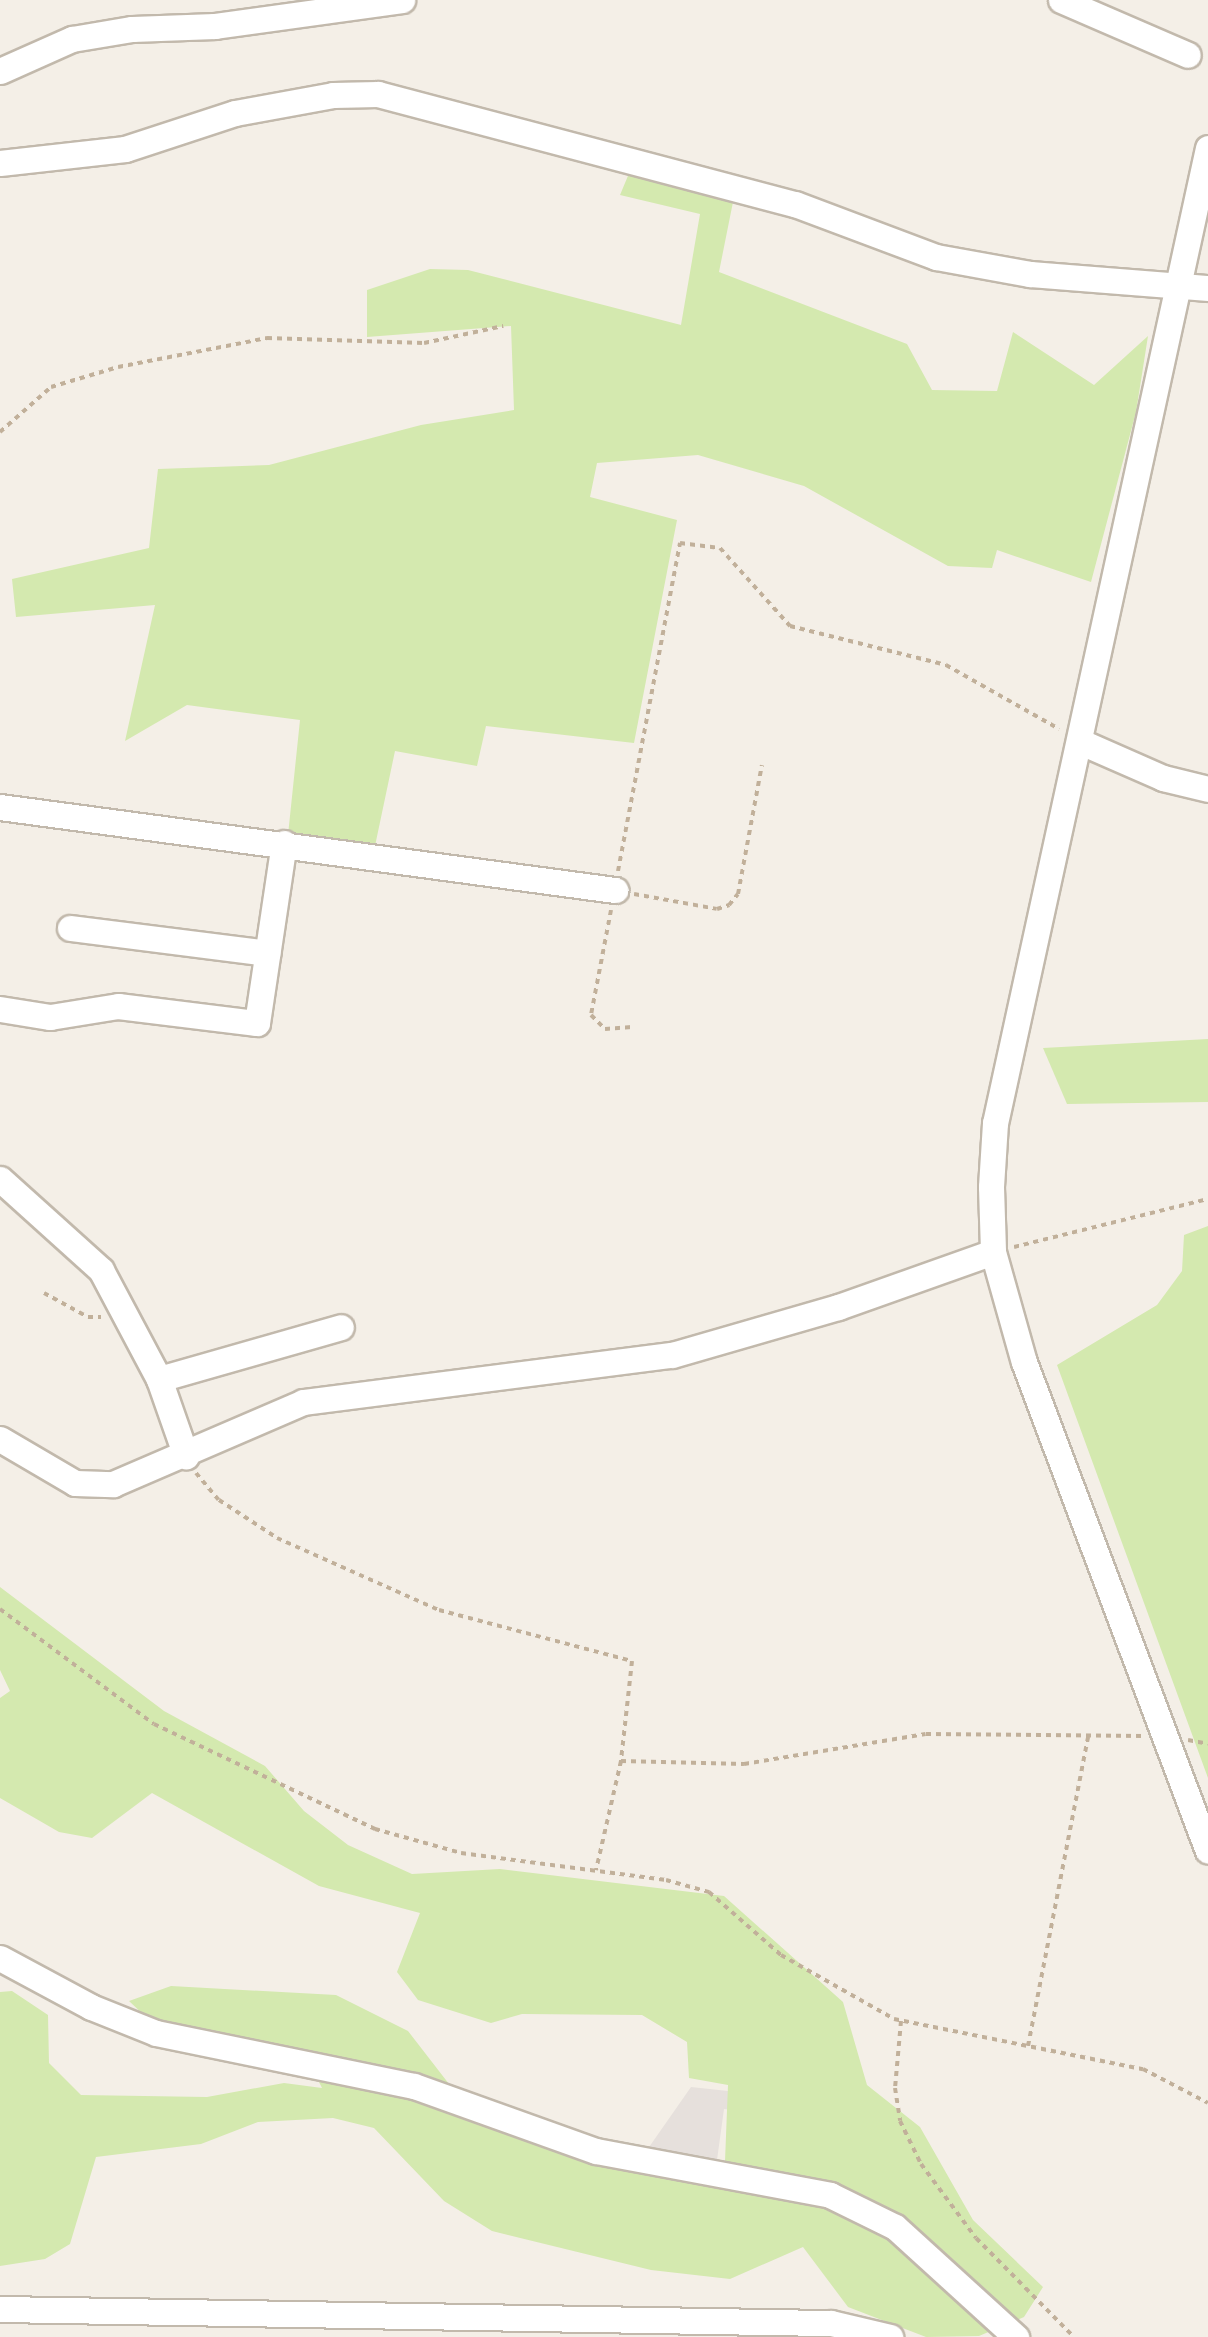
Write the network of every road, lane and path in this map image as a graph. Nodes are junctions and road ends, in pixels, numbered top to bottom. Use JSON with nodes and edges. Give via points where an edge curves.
{"nodes":[{"id":1,"x":402,"y":0,"type":"edge"},
{"id":2,"x":1061,"y":0,"type":"edge"},
{"id":3,"x":1188,"y":55,"type":"dead end"},
{"id":4,"x":0,"y":71,"type":"edge"},
{"id":5,"x":1208,"y":148,"type":"edge"},
{"id":6,"x":0,"y":163,"type":"edge"},
{"id":7,"x":1195,"y":286,"type":"edge"},
{"id":8,"x":503,"y":326,"type":"dead end"},
{"id":9,"x":0,"y":432,"type":"edge"},
{"id":10,"x":1081,"y":742,"type":"junction"},
{"id":11,"x":762,"y":766,"type":"dead end"},
{"id":12,"x":1208,"y":789,"type":"edge"},
{"id":13,"x":0,"y":806,"type":"edge"},
{"id":14,"x":284,"y":843,"type":"junction"},
{"id":15,"x":614,"y":890,"type":"junction"},
{"id":16,"x":70,"y":928,"type":"dead end"},
{"id":17,"x":267,"y":953,"type":"junction"},
{"id":18,"x":0,"y":1009,"type":"edge"},
{"id":19,"x":632,"y":1027,"type":"dead end"},
{"id":20,"x":0,"y":1178,"type":"edge"},
{"id":21,"x":1208,"y":1200,"type":"edge"},
{"id":22,"x":993,"y":1252,"type":"junction"},
{"id":23,"x":44,"y":1293,"type":"dead end"},
{"id":24,"x":126,"y":1313,"type":"junction"},
{"id":25,"x":341,"y":1328,"type":"dead end"},
{"id":26,"x":159,"y":1379,"type":"junction"},
{"id":27,"x":0,"y":1438,"type":"edge"},
{"id":28,"x":186,"y":1456,"type":"junction"},
{"id":29,"x":0,"y":1609,"type":"edge"},
{"id":30,"x":1162,"y":1736,"type":"junction"},
{"id":31,"x":1088,"y":1737,"type":"junction"},
{"id":32,"x":1208,"y":1744,"type":"edge"},
{"id":33,"x":621,"y":1761,"type":"junction"},
{"id":34,"x":1208,"y":1851,"type":"edge"},
{"id":35,"x":595,"y":1871,"type":"junction"},
{"id":36,"x":0,"y":1958,"type":"edge"},
{"id":37,"x":902,"y":2020,"type":"junction"},
{"id":38,"x":1028,"y":2046,"type":"junction"},
{"id":39,"x":1208,"y":2104,"type":"edge"},
{"id":40,"x":0,"y":2309,"type":"edge"},
{"id":41,"x":890,"y":2337,"type":"edge"},
{"id":42,"x":1016,"y":2337,"type":"edge"},
{"id":43,"x":1074,"y":2337,"type":"edge"}],
"edges":[{"from":1,"to":4,"type":"street","via":[[216,26],[132,28],[72,39]]},
{"from":2,"to":3,"type":"street"},
{"from":5,"to":7,"type":"street"},
{"from":6,"to":7,"type":"street","via":[[125,149],[235,114],[333,95],[378,94],[795,204],[936,257],[1030,274]]},
{"from":7,"to":10,"type":"street"},
{"from":8,"to":9,"type":"path","via":[[424,343],[267,338],[118,367],[51,387]]},
{"from":10,"to":12,"type":"street","via":[[1162,778]]},
{"from":10,"to":15,"type":"path","via":[[946,666],[790,626],[720,548],[680,543]]},
{"from":10,"to":22,"type":"street","via":[[995,1123]]},
{"from":11,"to":15,"type":"path","via":[[738,894],[729,905],[718,910]]},
{"from":13,"to":14,"type":"street"},
{"from":14,"to":15,"type":"street"},
{"from":14,"to":17,"type":"street"},
{"from":15,"to":19,"type":"path","via":[[591,1015],[605,1028]]},
{"from":16,"to":17,"type":"street"},
{"from":17,"to":18,"type":"street","via":[[256,1022],[118,1006],[50,1017]]},
{"from":20,"to":24,"type":"street","via":[[101,1270]]},
{"from":21,"to":22,"type":"path"},
{"from":22,"to":28,"type":"street","via":[[838,1308],[672,1355],[303,1402]]},
{"from":22,"to":30,"type":"street","via":[[1024,1362]]},
{"from":23,"to":24,"type":"path","via":[[88,1318]]},
{"from":24,"to":26,"type":"street"},
{"from":25,"to":26,"type":"street"},
{"from":26,"to":28,"type":"street"},
{"from":27,"to":28,"type":"street","via":[[76,1483],[113,1484]]},
{"from":28,"to":33,"type":"path","via":[[220,1500],[276,1538],[438,1610],[632,1661]]},
{"from":29,"to":35,"type":"path","via":[[154,1724],[375,1829],[461,1853]]},
{"from":30,"to":31,"type":"path"},
{"from":30,"to":32,"type":"path"},
{"from":30,"to":34,"type":"street"},
{"from":31,"to":33,"type":"path","via":[[926,1734],[744,1764]]},
{"from":31,"to":38,"type":"path"},
{"from":33,"to":35,"type":"path"},
{"from":35,"to":37,"type":"path","via":[[709,1892],[780,1955]]},
{"from":36,"to":42,"type":"street","via":[[91,2007],[156,2032],[414,2086],[596,2151],[830,2194],[895,2227]]},
{"from":37,"to":38,"type":"path"},
{"from":37,"to":43,"type":"path","via":[[895,2088],[900,2121],[921,2164],[976,2238]]},
{"from":38,"to":39,"type":"path","via":[[1144,2070]]},
{"from":40,"to":41,"type":"street","via":[[832,2323]]}]}
